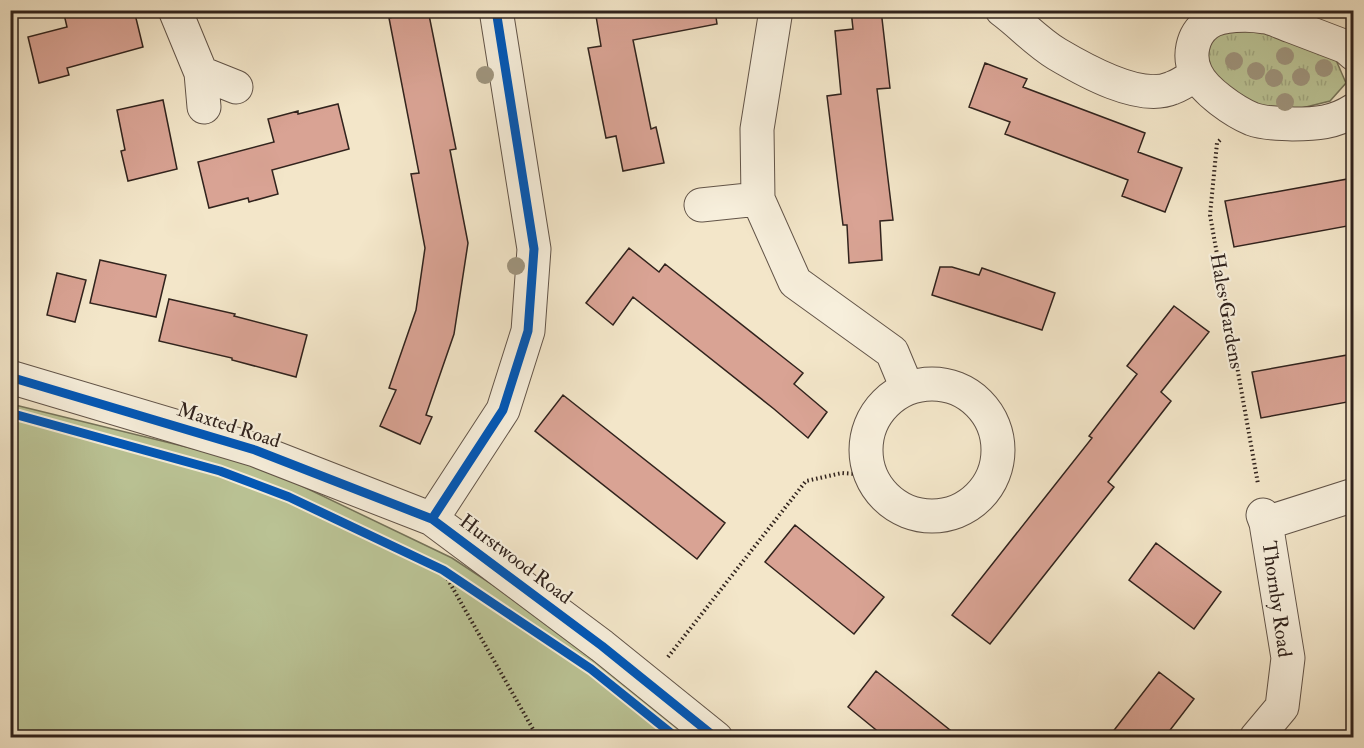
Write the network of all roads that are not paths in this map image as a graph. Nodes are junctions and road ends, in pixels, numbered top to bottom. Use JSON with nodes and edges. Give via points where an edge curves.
{"nodes":[{"id":1,"x":175,"y":10,"type":"edge"},
{"id":2,"x":496,"y":10,"type":"edge"},
{"id":3,"x":776,"y":10,"type":"edge"},
{"id":4,"x":1006,"y":12,"type":"edge"},
{"id":5,"x":1222,"y":14,"type":"edge"},
{"id":6,"x":1353,"y":54,"type":"edge"},
{"id":7,"x":201,"y":73,"type":"junction"},
{"id":8,"x":1196,"y":74,"type":"junction"},
{"id":9,"x":236,"y":87,"type":"dead end"},
{"id":10,"x":204,"y":107,"type":"dead end"},
{"id":11,"x":1353,"y":110,"type":"edge"},
{"id":12,"x":758,"y":199,"type":"junction"},
{"id":13,"x":701,"y":205,"type":"dead end"},
{"id":14,"x":10,"y":377,"type":"edge"},
{"id":15,"x":907,"y":388,"type":"junction"},
{"id":16,"x":1353,"y":495,"type":"edge"},
{"id":17,"x":432,"y":519,"type":"junction"},
{"id":18,"x":716,"y":738,"type":"edge"},
{"id":19,"x":1256,"y":738,"type":"edge"}],
"edges":[{"from":1,"to":7,"type":"street"},
{"from":2,"to":17,"type":"street","name":"Hurstwood Road","via":[[534,249],[528,331],[503,410]]},
{"from":3,"to":12,"type":"street","via":[[757,129]]},
{"from":4,"to":8,"type":"street","via":[[1055,53],[1132,90],[1171,89]]},
{"from":5,"to":6,"type":"street","via":[[1265,17],[1346,47]]},
{"from":5,"to":8,"type":"street","via":[[1199,31],[1192,47]]},
{"from":7,"to":9,"type":"street"},
{"from":7,"to":10,"type":"street"},
{"from":8,"to":11,"type":"street","via":[[1217,97],[1264,123],[1312,124],[1340,119]]},
{"from":12,"to":13,"type":"street"},
{"from":12,"to":15,"type":"street","via":[[795,282],[892,352]]},
{"from":14,"to":17,"type":"street","name":"Maxted Road","via":[[255,450]]},
{"from":15,"to":15,"type":"street","via":[[924,384],[956,388],[985,410],[995,428],[999,448],[994,476],[975,501],[948,515],[907,513],[882,495],[869,475],[865,447],[872,420]]},
{"from":16,"to":19,"type":"street","name":"Thornby Road","via":[[1264,519],[1288,658],[1282,707]]},
{"from":17,"to":18,"type":"street","name":"Hurstwood Road","via":[[593,639]]}]}
